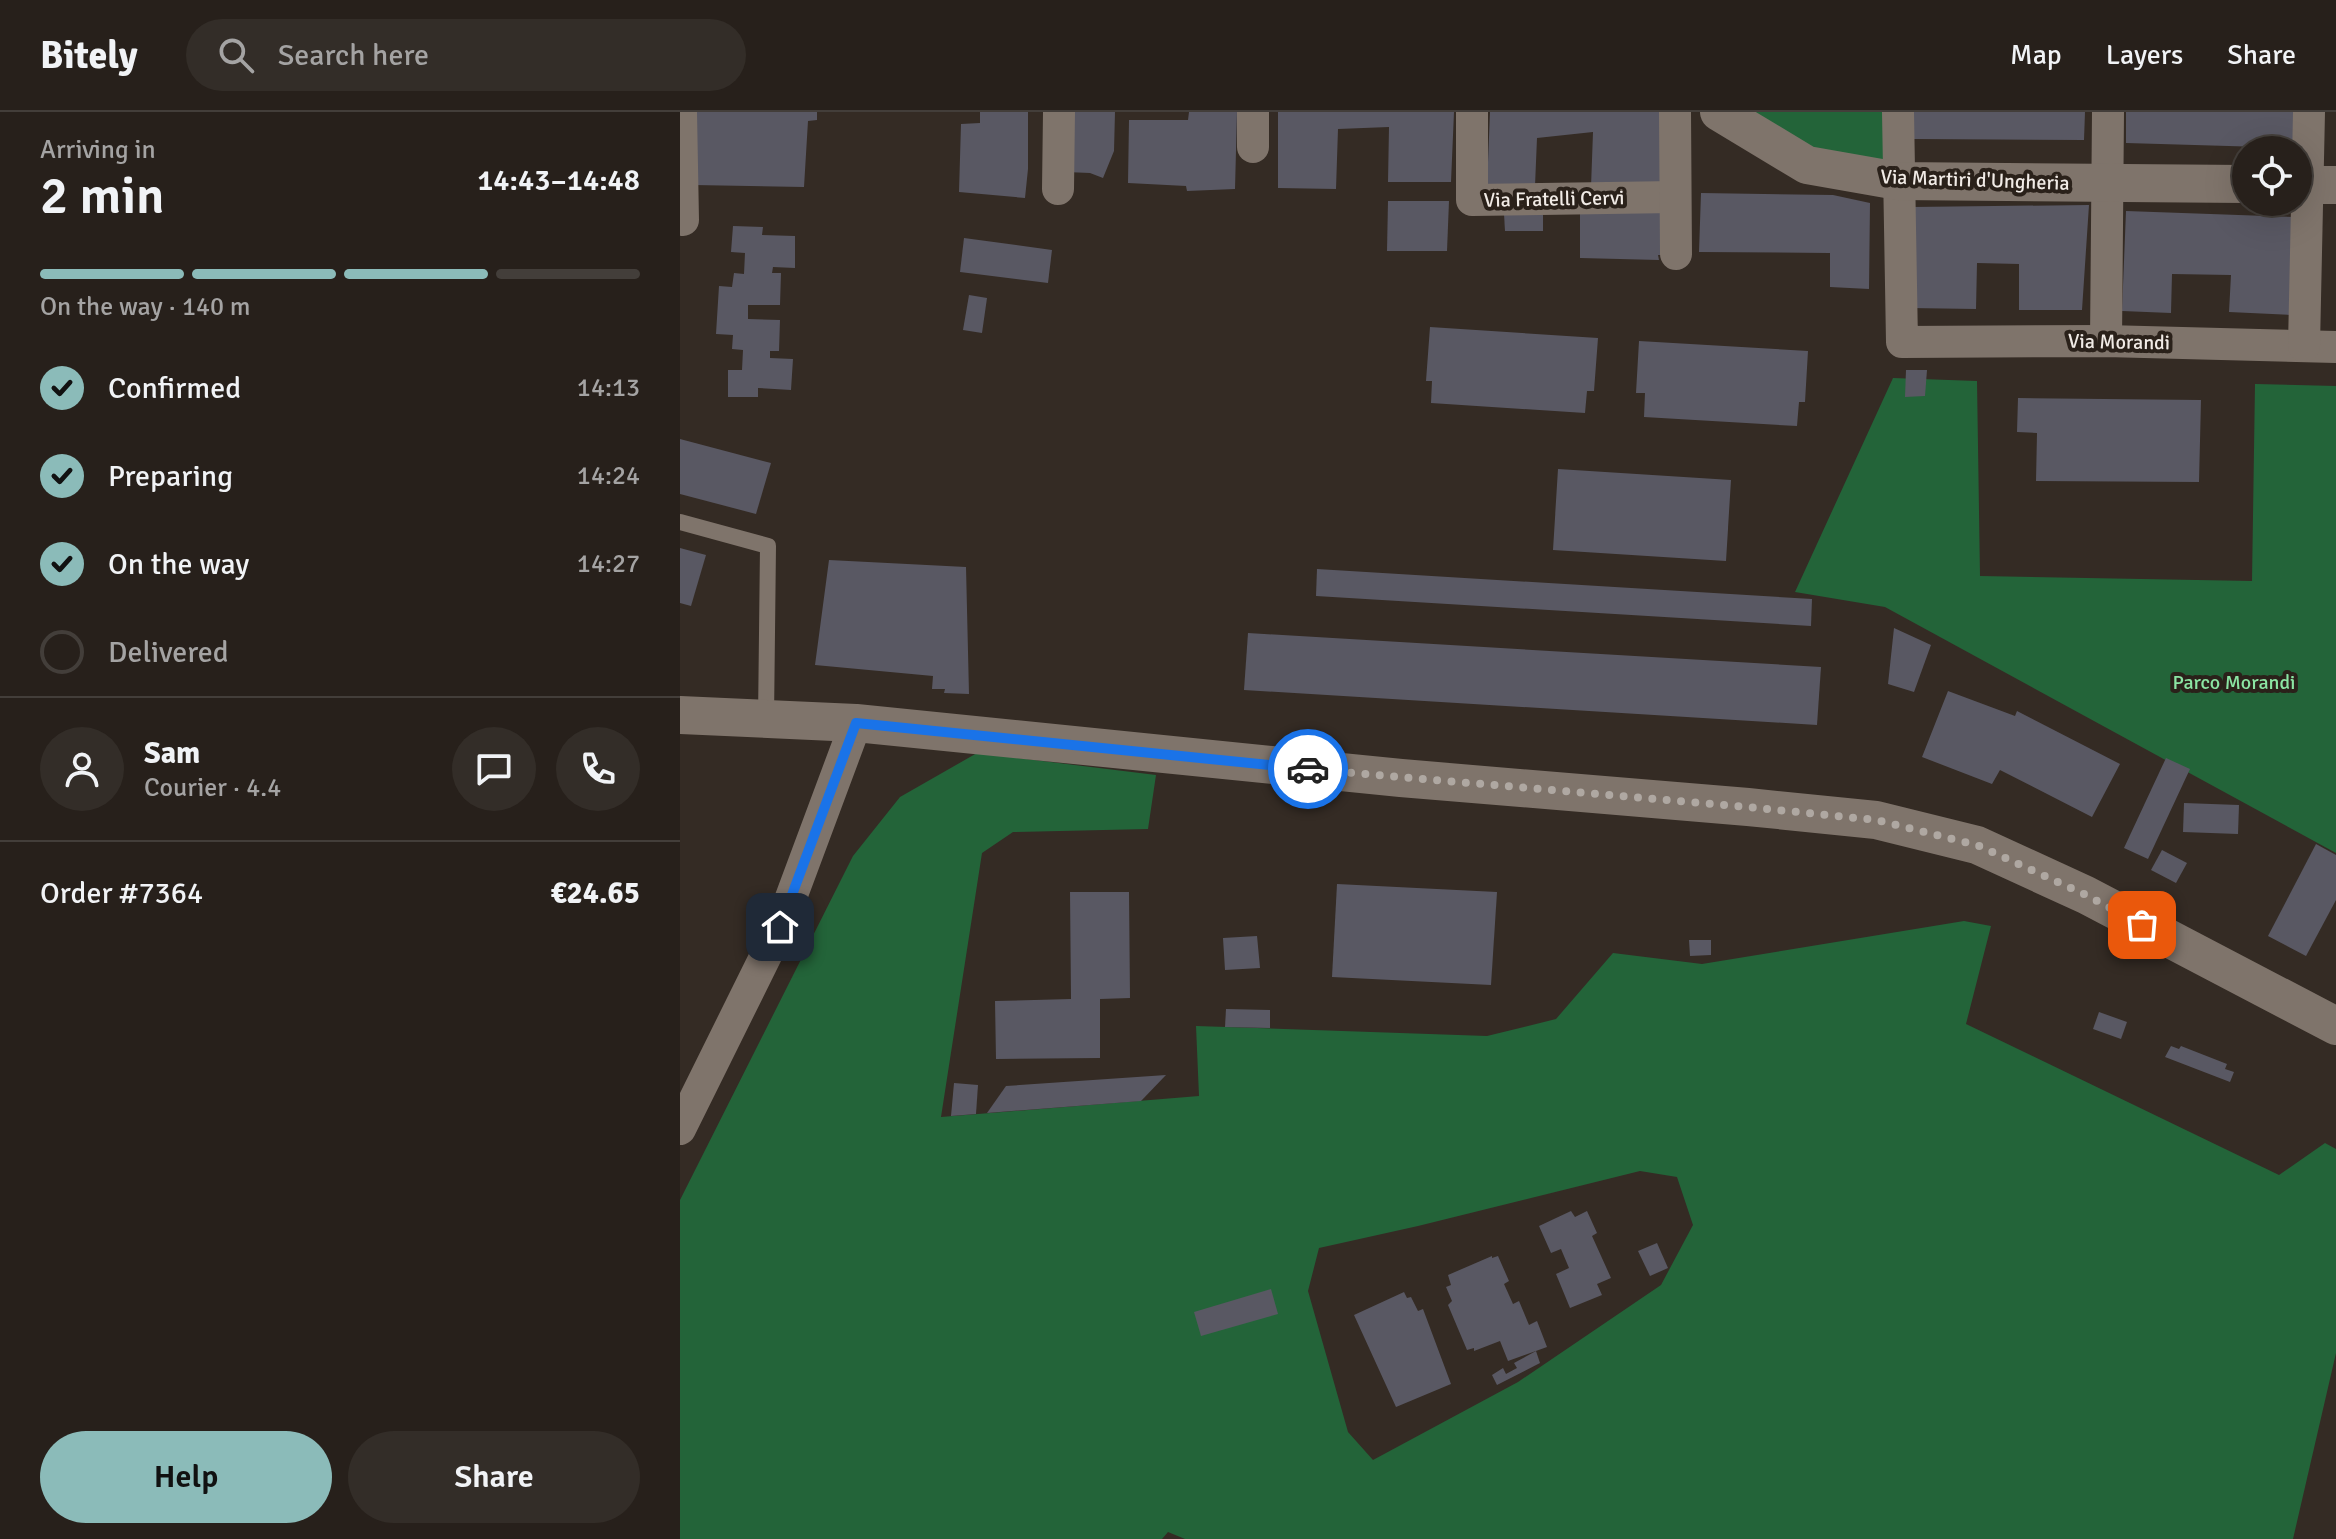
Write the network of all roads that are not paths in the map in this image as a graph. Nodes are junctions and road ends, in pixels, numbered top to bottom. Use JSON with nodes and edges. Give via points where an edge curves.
{"nodes":[{"id":1,"x":681,"y":112,"type":"edge"},
{"id":2,"x":1059,"y":112,"type":"edge"},
{"id":3,"x":1253,"y":112,"type":"edge"},
{"id":4,"x":1472,"y":112,"type":"edge"},
{"id":5,"x":1675,"y":112,"type":"edge"},
{"id":6,"x":1719,"y":112,"type":"edge"},
{"id":7,"x":1898,"y":112,"type":"edge"},
{"id":8,"x":2108,"y":112,"type":"edge"},
{"id":9,"x":2309,"y":112,"type":"edge"},
{"id":10,"x":1253,"y":147,"type":"dead end"},
{"id":11,"x":1898,"y":181,"type":"junction"},
{"id":12,"x":2107,"y":183,"type":"junction"},
{"id":13,"x":2232,"y":184,"type":"edge"},
{"id":14,"x":2314,"y":185,"type":"edge"},
{"id":15,"x":1058,"y":189,"type":"dead end"},
{"id":16,"x":1675,"y":197,"type":"junction"},
{"id":17,"x":683,"y":220,"type":"dead end"},
{"id":18,"x":1676,"y":254,"type":"dead end"},
{"id":19,"x":2106,"y":341,"type":"junction"},
{"id":20,"x":2320,"y":347,"type":"edge"},
{"id":21,"x":680,"y":522,"type":"edge"},
{"id":22,"x":680,"y":715,"type":"edge"},
{"id":23,"x":766,"y":719,"type":"junction"},
{"id":24,"x":856,"y":723,"type":"junction"},
{"id":25,"x":2336,"y":1026,"type":"edge"},
{"id":26,"x":680,"y":1129,"type":"edge"}],
"edges":[{"from":1,"to":17,"type":"street"},
{"from":2,"to":15,"type":"street"},
{"from":3,"to":10,"type":"street"},
{"from":4,"to":16,"type":"street","name":"Via Fratelli Cervi","via":[[1472,200]]},
{"from":5,"to":16,"type":"street"},
{"from":6,"to":11,"type":"street","name":"Via Martiri d'Ungheria","via":[[1807,165]]},
{"from":7,"to":11,"type":"street"},
{"from":8,"to":12,"type":"street"},
{"from":9,"to":14,"type":"street"},
{"from":11,"to":12,"type":"street","name":"Via Martiri d'Ungheria"},
{"from":11,"to":19,"type":"street","name":"Via Morandi","via":[[1902,342]]},
{"from":12,"to":13,"type":"street","name":"Via Martiri d'Ungheria"},
{"from":12,"to":19,"type":"street"},
{"from":14,"to":20,"type":"street"},
{"from":16,"to":18,"type":"street"},
{"from":19,"to":20,"type":"street","name":"Via Morandi"},
{"from":21,"to":23,"type":"lane","via":[[768,546]]},
{"from":22,"to":23,"type":"street"},
{"from":23,"to":24,"type":"street"},
{"from":24,"to":25,"type":"street","via":[[1876,820],[1977,845],[2086,895]]},
{"from":24,"to":26,"type":"street","via":[[780,927]]}]}
